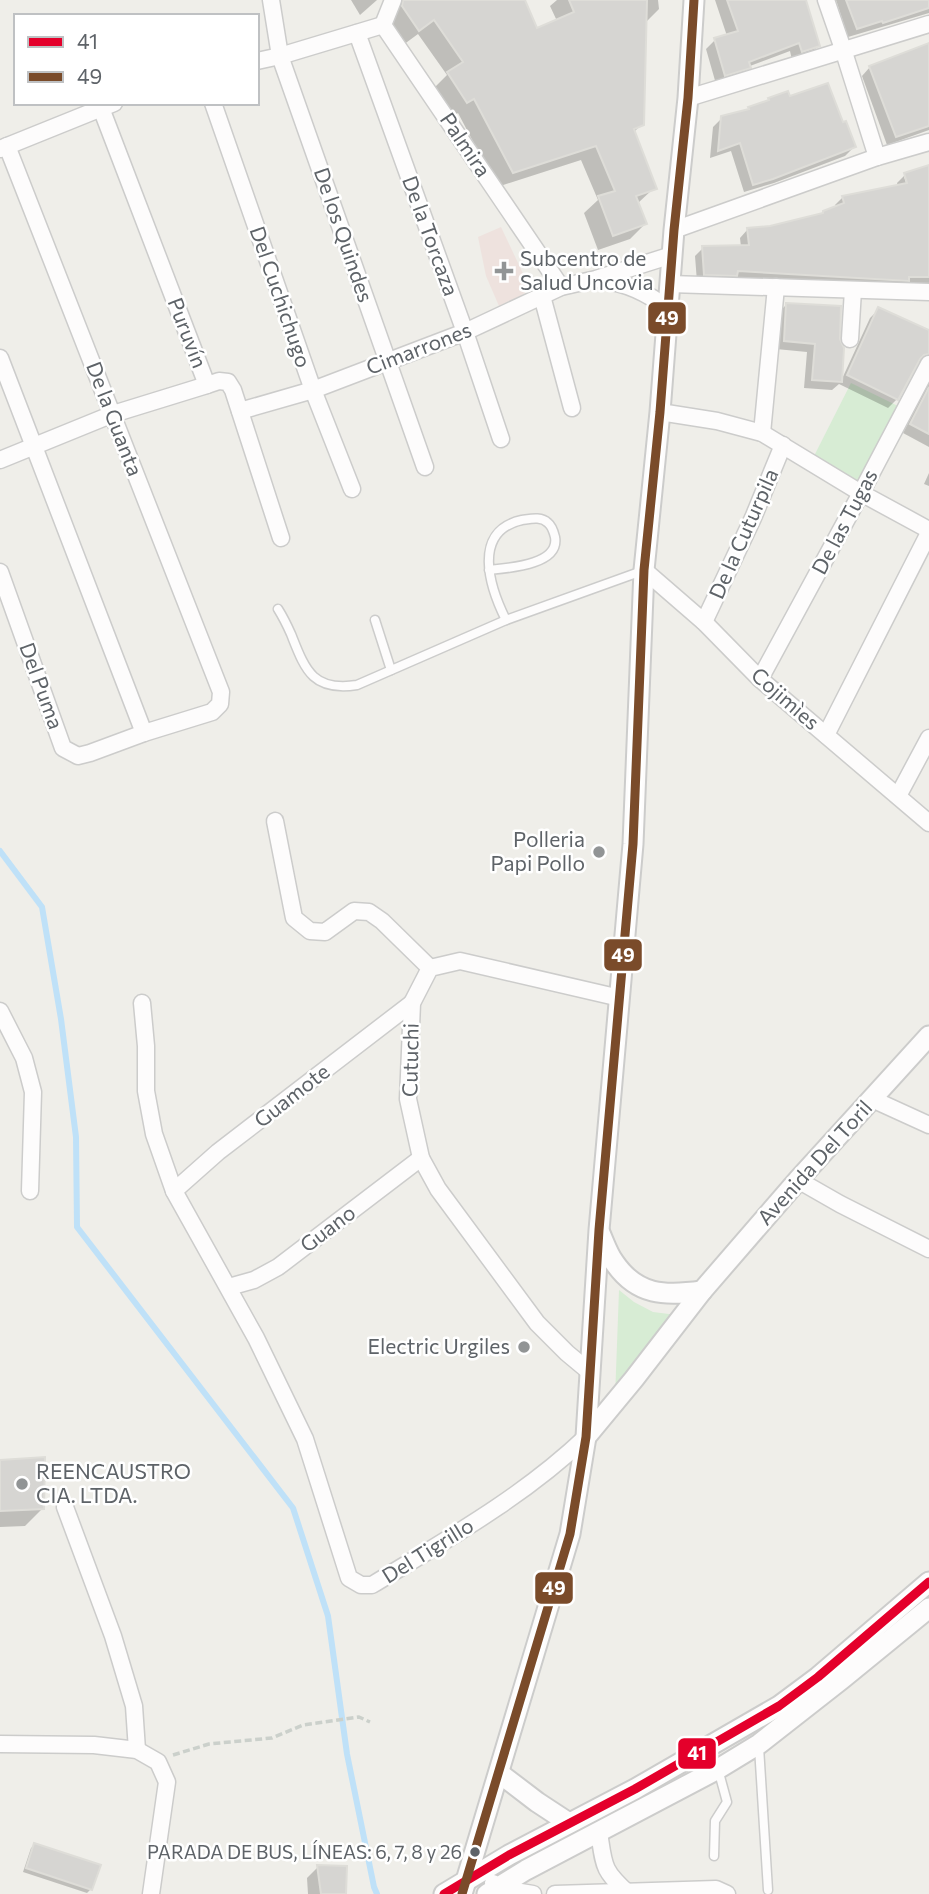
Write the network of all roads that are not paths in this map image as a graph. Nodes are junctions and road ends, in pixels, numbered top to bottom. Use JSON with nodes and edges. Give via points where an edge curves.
{"nodes":[{"id":1,"x":271,"y":0,"type":"edge"},
{"id":2,"x":393,"y":0,"type":"edge"},
{"id":3,"x":694,"y":0,"type":"edge"},
{"id":4,"x":826,"y":0,"type":"edge"},
{"id":5,"x":929,"y":24,"type":"edge"},
{"id":6,"x":383,"y":25,"type":"junction"},
{"id":7,"x":358,"y":33,"type":"junction"},
{"id":8,"x":844,"y":49,"type":"junction"},
{"id":9,"x":280,"y":56,"type":"junction"},
{"id":10,"x":259,"y":61,"type":"edge"},
{"id":11,"x":688,"y":98,"type":"junction"},
{"id":12,"x":214,"y":105,"type":"edge"},
{"id":13,"x":108,"y":106,"type":"edge"},
{"id":14,"x":929,"y":142,"type":"edge"},
{"id":15,"x":3,"y":147,"type":"edge"},
{"id":16,"x":877,"y":157,"type":"junction"},
{"id":17,"x":674,"y":230,"type":"junction"},
{"id":18,"x":672,"y":255,"type":"junction"},
{"id":19,"x":596,"y":279,"type":"junction"},
{"id":20,"x":670,"y":284,"type":"junction"},
{"id":21,"x":561,"y":287,"type":"junction"},
{"id":22,"x":776,"y":287,"type":"junction"},
{"id":23,"x":853,"y":290,"type":"junction"},
{"id":24,"x":929,"y":292,"type":"edge"},
{"id":25,"x":542,"y":296,"type":"junction"},
{"id":26,"x":668,"y":309,"type":"junction"},
{"id":27,"x":465,"y":332,"type":"junction"},
{"id":28,"x":850,"y":339,"type":"dead end"},
{"id":29,"x":0,"y":358,"type":"edge"},
{"id":30,"x":388,"y":361,"type":"junction"},
{"id":31,"x":929,"y":363,"type":"edge"},
{"id":32,"x":207,"y":385,"type":"junction"},
{"id":33,"x":313,"y":390,"type":"junction"},
{"id":34,"x":572,"y":408,"type":"dead end"},
{"id":35,"x":240,"y":411,"type":"junction"},
{"id":36,"x":660,"y":412,"type":"junction"},
{"id":37,"x":113,"y":414,"type":"junction"},
{"id":38,"x":762,"y":433,"type":"junction"},
{"id":39,"x":501,"y":439,"type":"dead end"},
{"id":40,"x":783,"y":445,"type":"junction"},
{"id":41,"x":34,"y":446,"type":"junction"},
{"id":42,"x":0,"y":460,"type":"edge"},
{"id":43,"x":425,"y":467,"type":"dead end"},
{"id":44,"x":352,"y":489,"type":"dead end"},
{"id":45,"x":861,"y":493,"type":"junction"},
{"id":46,"x":929,"y":531,"type":"edge"},
{"id":47,"x":281,"y":538,"type":"dead end"},
{"id":48,"x":489,"y":570,"type":"junction"},
{"id":49,"x":644,"y":570,"type":"junction"},
{"id":50,"x":0,"y":572,"type":"edge"},
{"id":51,"x":278,"y":608,"type":"dead end"},
{"id":52,"x":375,"y":620,"type":"dead end"},
{"id":53,"x":506,"y":620,"type":"junction"},
{"id":54,"x":704,"y":622,"type":"junction"},
{"id":55,"x":391,"y":670,"type":"junction"},
{"id":56,"x":760,"y":679,"type":"junction"},
{"id":57,"x":221,"y":692,"type":"joint"},
{"id":58,"x":144,"y":733,"type":"junction"},
{"id":59,"x":826,"y":735,"type":"junction"},
{"id":60,"x":929,"y":738,"type":"edge"},
{"id":61,"x":898,"y":796,"type":"junction"},
{"id":62,"x":275,"y":821,"type":"dead end"},
{"id":63,"x":929,"y":823,"type":"edge"},
{"id":64,"x":430,"y":968,"type":"junction"},
{"id":65,"x":620,"y":998,"type":"junction"},
{"id":66,"x":142,"y":1003,"type":"dead end"},
{"id":67,"x":412,"y":1003,"type":"junction"},
{"id":68,"x":0,"y":1011,"type":"edge"},
{"id":69,"x":929,"y":1036,"type":"edge"},
{"id":70,"x":872,"y":1099,"type":"junction"},
{"id":71,"x":929,"y":1125,"type":"edge"},
{"id":72,"x":421,"y":1158,"type":"junction"},
{"id":73,"x":798,"y":1181,"type":"junction"},
{"id":74,"x":30,"y":1191,"type":"dead end"},
{"id":75,"x":174,"y":1191,"type":"junction"},
{"id":76,"x":599,"y":1230,"type":"junction"},
{"id":77,"x":929,"y":1249,"type":"edge"},
{"id":78,"x":229,"y":1287,"type":"junction"},
{"id":79,"x":702,"y":1291,"type":"junction"},
{"id":80,"x":591,"y":1373,"type":"junction"},
{"id":81,"x":586,"y":1437,"type":"junction"},
{"id":82,"x":65,"y":1507,"type":"dead end"},
{"id":83,"x":929,"y":1582,"type":"edge"},
{"id":84,"x":929,"y":1608,"type":"edge"},
{"id":85,"x":0,"y":1744,"type":"edge"},
{"id":86,"x":759,"y":1744,"type":"junction"},
{"id":87,"x":137,"y":1750,"type":"junction"},
{"id":88,"x":718,"y":1769,"type":"junction"},
{"id":89,"x":499,"y":1773,"type":"junction"},
{"id":90,"x":569,"y":1823,"type":"junction"},
{"id":91,"x":599,"y":1832,"type":"junction"},
{"id":92,"x":714,"y":1856,"type":"dead end"},
{"id":93,"x":485,"y":1870,"type":"junction"},
{"id":94,"x":465,"y":1887,"type":"edge"},
{"id":95,"x":768,"y":1890,"type":"dead end"},
{"id":96,"x":492,"y":1891,"type":"edge"},
{"id":97,"x":628,"y":1893,"type":"edge"},
{"id":98,"x":151,"y":1894,"type":"edge"},
{"id":99,"x":444,"y":1894,"type":"edge"},
{"id":100,"x":533,"y":1894,"type":"edge"},
{"id":101,"x":555,"y":1894,"type":"edge"},
{"id":102,"x":727,"y":1894,"type":"edge"}],
"edges":[{"from":1,"to":9,"type":"street","name":"De los Quindes"},
{"from":2,"to":6,"type":"street"},
{"from":3,"to":11,"type":"street"},
{"from":4,"to":8,"type":"street"},
{"from":5,"to":8,"type":"street"},
{"from":6,"to":7,"type":"street"},
{"from":6,"to":21,"type":"street","name":"Palmira"},
{"from":7,"to":9,"type":"street"},
{"from":7,"to":27,"type":"street","name":"De la Torcaza"},
{"from":8,"to":11,"type":"street"},
{"from":8,"to":16,"type":"street"},
{"from":9,"to":10,"type":"street"},
{"from":9,"to":30,"type":"street","name":"De los Quindes"},
{"from":11,"to":17,"type":"street"},
{"from":12,"to":33,"type":"street","name":"Del Cuchichugo"},
{"from":13,"to":15,"type":"street"},
{"from":13,"to":32,"type":"street","name":"Puruvín"},
{"from":14,"to":16,"type":"street"},
{"from":15,"to":37,"type":"street","name":"De la Guanta"},
{"from":16,"to":17,"type":"street"},
{"from":17,"to":18,"type":"street"},
{"from":18,"to":19,"type":"street","name":"Cimarrones"},
{"from":18,"to":20,"type":"street"},
{"from":19,"to":21,"type":"street","name":"Cimarrones"},
{"from":19,"to":26,"type":"street","name":"Cimarrones","via":[[621,282]]},
{"from":20,"to":22,"type":"street"},
{"from":20,"to":26,"type":"street"},
{"from":21,"to":25,"type":"street","name":"Cimarrones"},
{"from":22,"to":23,"type":"street"},
{"from":22,"to":38,"type":"street"},
{"from":23,"to":24,"type":"street"},
{"from":23,"to":28,"type":"street"},
{"from":25,"to":27,"type":"street","name":"Cimarrones"},
{"from":25,"to":34,"type":"street"},
{"from":26,"to":36,"type":"street"},
{"from":27,"to":30,"type":"street","name":"Cimarrones"},
{"from":27,"to":39,"type":"street","name":"De la Torcaza"},
{"from":29,"to":41,"type":"street"},
{"from":30,"to":33,"type":"street","name":"Cimarrones"},
{"from":30,"to":43,"type":"street","name":"De los Quindes"},
{"from":31,"to":45,"type":"street","name":"De las Tugas"},
{"from":32,"to":35,"type":"street","name":"Puruvín","via":[[228,382]]},
{"from":32,"to":37,"type":"street"},
{"from":33,"to":35,"type":"street","name":"Cimarrones"},
{"from":33,"to":44,"type":"street","name":"Del Cuchichugo"},
{"from":35,"to":47,"type":"street","name":"Puruvín"},
{"from":36,"to":38,"type":"street"},
{"from":36,"to":49,"type":"street"},
{"from":37,"to":41,"type":"street"},
{"from":37,"to":57,"type":"street","name":"De la Guanta"},
{"from":38,"to":40,"type":"street"},
{"from":40,"to":45,"type":"street"},
{"from":40,"to":54,"type":"street","name":"De la Cuturpila"},
{"from":41,"to":42,"type":"street"},
{"from":41,"to":58,"type":"street"},
{"from":45,"to":46,"type":"street"},
{"from":45,"to":56,"type":"street","name":"De las Tugas"},
{"from":46,"to":59,"type":"street"},
{"from":48,"to":48,"type":"lane","via":[[492,541],[498,533],[514,522],[535,518],[548,522],[556,542],[549,554],[522,566]]},
{"from":48,"to":53,"type":"lane"},
{"from":49,"to":53,"type":"lane"},
{"from":49,"to":54,"type":"street","name":"Cojimìes"},
{"from":49,"to":65,"type":"street","via":[[633,844]]},
{"from":50,"to":58,"type":"street","name":"Del Puma","via":[[63,748],[78,756]]},
{"from":51,"to":55,"type":"lane","via":[[307,670],[327,685],[357,685]]},
{"from":52,"to":55,"type":"lane"},
{"from":53,"to":55,"type":"lane"},
{"from":54,"to":56,"type":"street","name":"Cojimìes"},
{"from":56,"to":59,"type":"street","name":"Cojimìes"},
{"from":57,"to":58,"type":"street","name":"Del Puma","via":[[220,704],[212,712]]},
{"from":59,"to":61,"type":"street","name":"Cojimìes"},
{"from":60,"to":61,"type":"street"},
{"from":61,"to":63,"type":"street","name":"Cojimìes"},
{"from":62,"to":64,"type":"street","via":[[294,918],[310,931],[325,932],[354,911],[369,912]]},
{"from":64,"to":65,"type":"street","via":[[460,961]]},
{"from":64,"to":67,"type":"street","name":"Cutuchi"},
{"from":65,"to":76,"type":"street"},
{"from":66,"to":75,"type":"street","via":[[146,1091],[154,1134]]},
{"from":67,"to":72,"type":"street","name":"Cutuchi","via":[[408,1099]]},
{"from":67,"to":75,"type":"street","name":"Guamote"},
{"from":68,"to":74,"type":"street","via":[[24,1058],[33,1092]]},
{"from":69,"to":70,"type":"street","name":"Avenida Del Toril"},
{"from":70,"to":71,"type":"street"},
{"from":70,"to":73,"type":"street","name":"Avenida Del Toril"},
{"from":72,"to":78,"type":"street","name":"Guano","via":[[278,1267]]},
{"from":72,"to":80,"type":"street","name":"Cutuchi","via":[[438,1189],[537,1323]]},
{"from":73,"to":77,"type":"street"},
{"from":73,"to":79,"type":"street","name":"Avenida Del Toril"},
{"from":75,"to":78,"type":"street"},
{"from":76,"to":79,"type":"street","via":[[614,1262],[629,1279],[665,1295]]},
{"from":76,"to":80,"type":"street"},
{"from":78,"to":81,"type":"street","name":"Del Tigrillo","via":[[305,1439],[349,1578],[360,1585],[372,1586],[484,1516],[559,1463]]},
{"from":79,"to":81,"type":"street","name":"Avenida Del Toril"},
{"from":80,"to":81,"type":"street"},
{"from":81,"to":89,"type":"street","via":[[570,1534]]},
{"from":82,"to":87,"type":"street","via":[[134,1706]]},
{"from":83,"to":90,"type":"street","via":[[779,1706]]},
{"from":84,"to":86,"type":"street"},
{"from":85,"to":87,"type":"street"},
{"from":86,"to":88,"type":"street"},
{"from":86,"to":95,"type":"lane"},
{"from":87,"to":98,"type":"street","via":[[158,1762],[167,1782]]},
{"from":88,"to":91,"type":"street"},
{"from":88,"to":92,"type":"lane","via":[[727,1802],[716,1821]]},
{"from":89,"to":90,"type":"street"},
{"from":89,"to":94,"type":"street"},
{"from":90,"to":93,"type":"street"},
{"from":91,"to":96,"type":"street"},
{"from":91,"to":97,"type":"street","via":[[603,1862]]},
{"from":93,"to":94,"type":"street"},
{"from":93,"to":96,"type":"street"},
{"from":94,"to":99,"type":"street"},
{"from":96,"to":100,"type":"street"},
{"from":97,"to":101,"type":"street"},
{"from":97,"to":102,"type":"street","via":[[716,1889]]}]}
